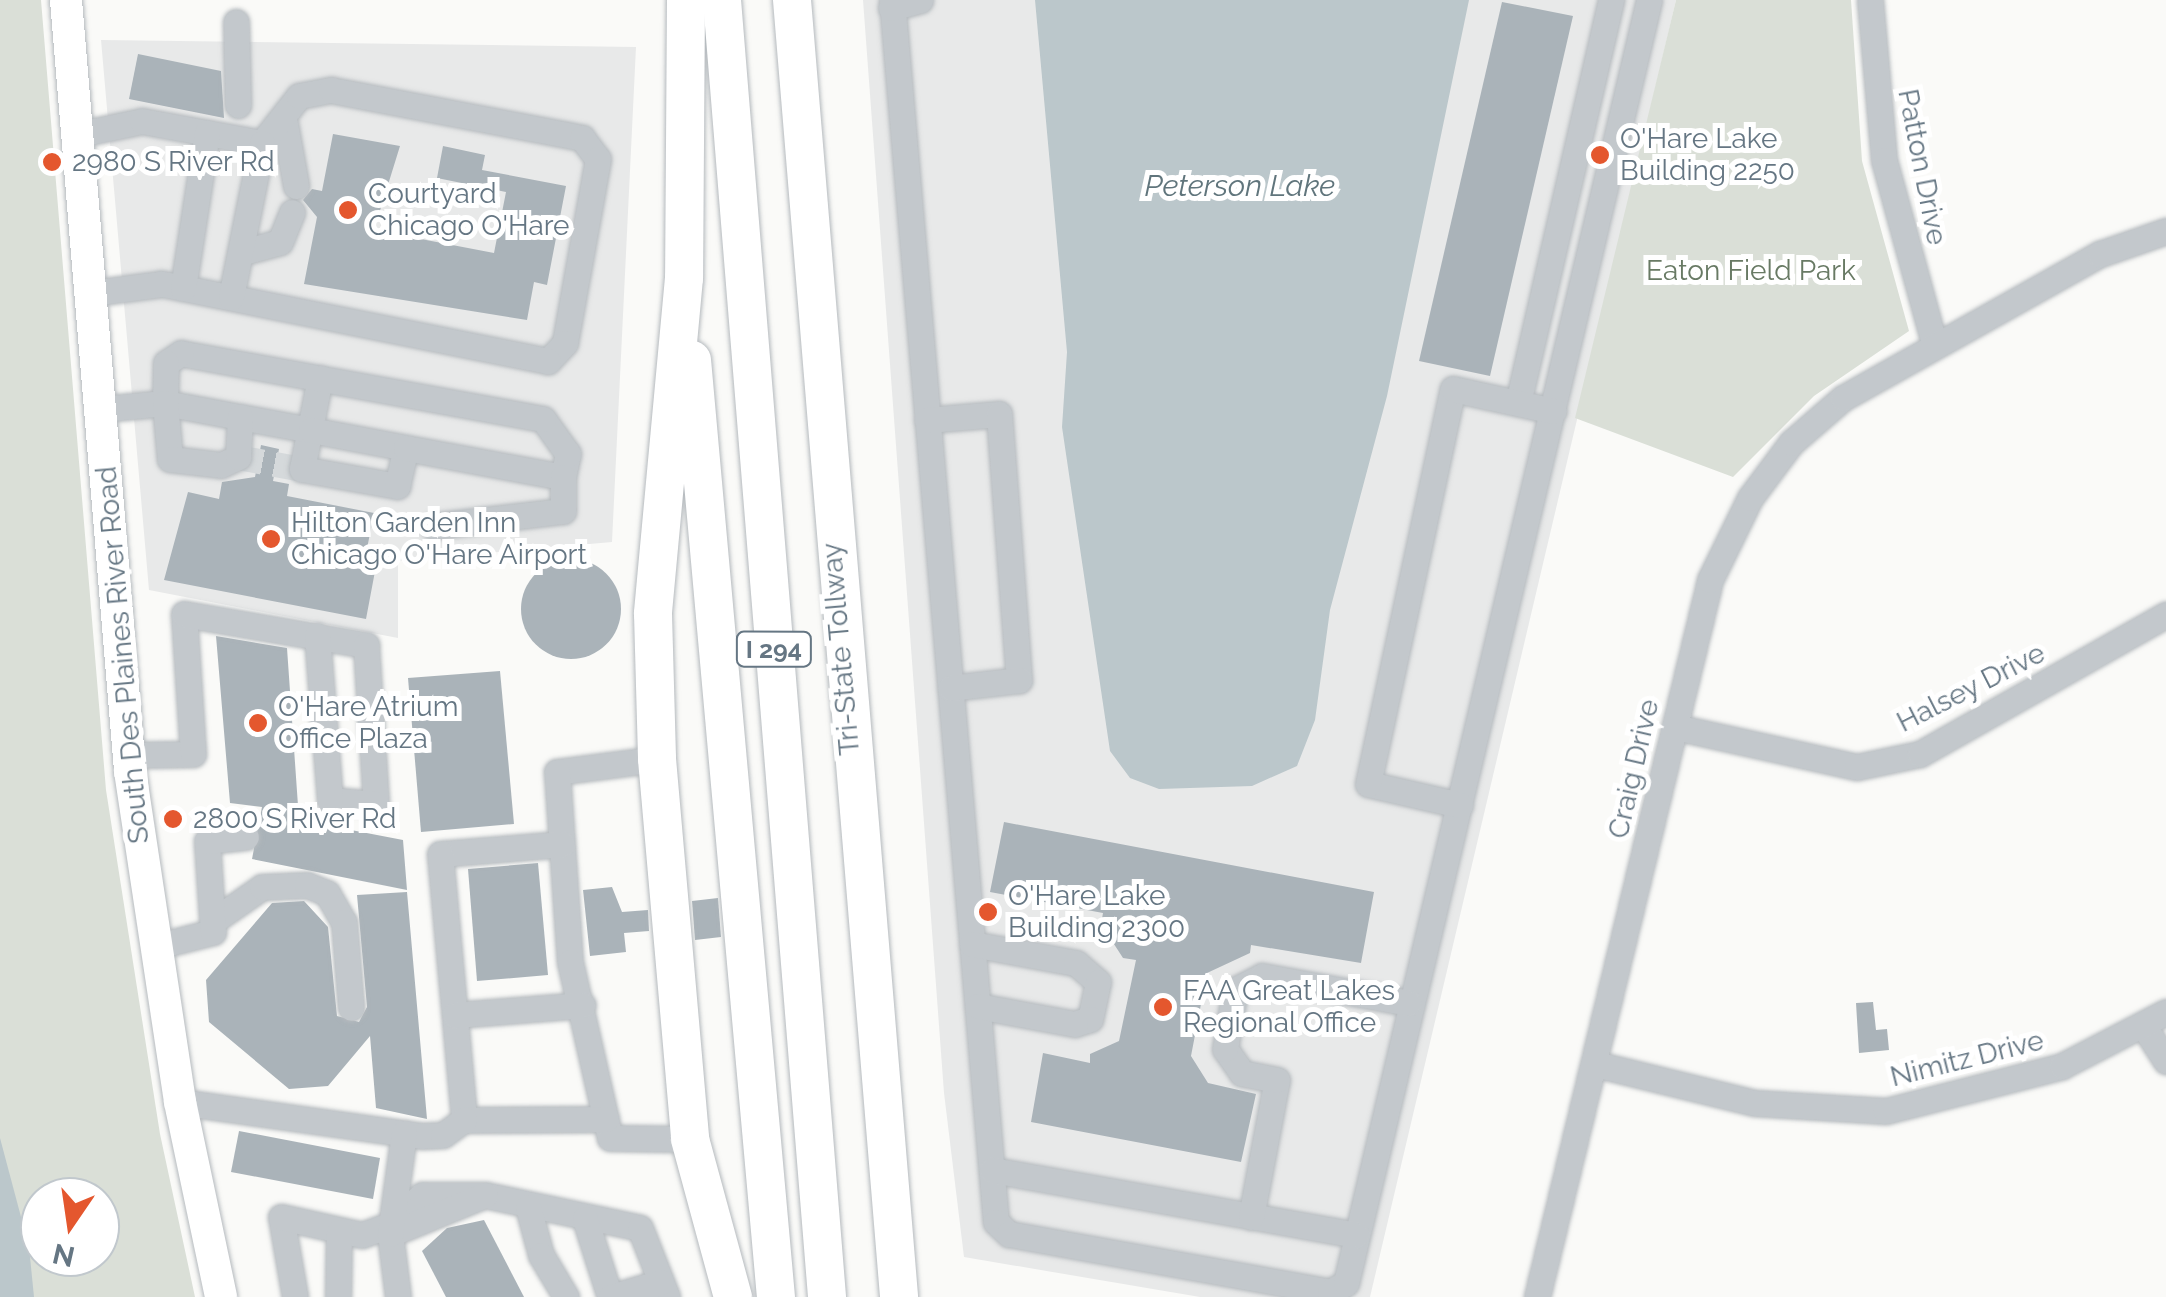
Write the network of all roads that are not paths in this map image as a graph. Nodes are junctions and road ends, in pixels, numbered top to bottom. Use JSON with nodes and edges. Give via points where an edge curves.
{"nodes":[{"id":1,"x":686,"y":0,"type":"edge"},
{"id":2,"x":722,"y":0,"type":"edge"},
{"id":3,"x":792,"y":0,"type":"edge"},
{"id":4,"x":920,"y":0,"type":"edge"},
{"id":5,"x":1611,"y":0,"type":"edge"},
{"id":6,"x":1870,"y":0,"type":"edge"},
{"id":7,"x":1642,"y":1,"type":"edge"},
{"id":8,"x":70,"y":3,"type":"edge"},
{"id":9,"x":891,"y":4,"type":"edge"},
{"id":10,"x":236,"y":22,"type":"dead end"},
{"id":11,"x":238,"y":105,"type":"dead end"},
{"id":12,"x":284,"y":124,"type":"junction"},
{"id":13,"x":208,"y":133,"type":"junction"},
{"id":14,"x":80,"y":134,"type":"junction"},
{"id":15,"x":262,"y":143,"type":"junction"},
{"id":16,"x":2166,"y":230,"type":"edge"},
{"id":17,"x":1554,"y":247,"type":"junction"},
{"id":18,"x":240,"y":253,"type":"junction"},
{"id":19,"x":1590,"y":255,"type":"junction"},
{"id":20,"x":684,"y":278,"type":"junction"},
{"id":21,"x":183,"y":288,"type":"junction"},
{"id":22,"x":92,"y":293,"type":"junction"},
{"id":23,"x":231,"y":297,"type":"junction"},
{"id":24,"x":1934,"y":343,"type":"junction"},
{"id":25,"x":320,"y":378,"type":"junction"},
{"id":26,"x":1518,"y":403,"type":"junction"},
{"id":27,"x":165,"y":404,"type":"junction"},
{"id":28,"x":101,"y":409,"type":"junction"},
{"id":29,"x":1554,"y":411,"type":"junction"},
{"id":30,"x":240,"y":417,"type":"junction"},
{"id":31,"x":927,"y":420,"type":"junction"},
{"id":32,"x":311,"y":430,"type":"junction"},
{"id":33,"x":406,"y":448,"type":"junction"},
{"id":34,"x":562,"y":477,"type":"junction"},
{"id":35,"x":432,"y":526,"type":"dead end"},
{"id":36,"x":2166,"y":615,"type":"edge"},
{"id":37,"x":317,"y":636,"type":"junction"},
{"id":38,"x":950,"y":688,"type":"junction"},
{"id":39,"x":1675,"y":726,"type":"junction"},
{"id":40,"x":128,"y":755,"type":"junction"},
{"id":41,"x":657,"y":759,"type":"junction"},
{"id":42,"x":1460,"y":805,"type":"junction"},
{"id":43,"x":246,"y":837,"type":"dead end"},
{"id":44,"x":562,"y":844,"type":"junction"},
{"id":45,"x":216,"y":919,"type":"junction"},
{"id":46,"x":972,"y":944,"type":"junction"},
{"id":47,"x":154,"y":947,"type":"junction"},
{"id":48,"x":1408,"y":1003,"type":"junction"},
{"id":49,"x":584,"y":1005,"type":"junction"},
{"id":50,"x":978,"y":1006,"type":"junction"},
{"id":51,"x":351,"y":1008,"type":"dead end"},
{"id":52,"x":455,"y":1015,"type":"junction"},
{"id":53,"x":2155,"y":1018,"type":"edge"},
{"id":54,"x":2166,"y":1061,"type":"edge"},
{"id":55,"x":1595,"y":1064,"type":"junction"},
{"id":56,"x":180,"y":1102,"type":"junction"},
{"id":57,"x":606,"y":1119,"type":"junction"},
{"id":58,"x":464,"y":1120,"type":"junction"},
{"id":59,"x":404,"y":1133,"type":"junction"},
{"id":60,"x":690,"y":1139,"type":"junction"},
{"id":61,"x":992,"y":1170,"type":"junction"},
{"id":62,"x":528,"y":1207,"type":"junction"},
{"id":63,"x":1251,"y":1217,"type":"junction"},
{"id":64,"x":585,"y":1219,"type":"junction"},
{"id":65,"x":391,"y":1229,"type":"junction"},
{"id":66,"x":338,"y":1232,"type":"junction"},
{"id":67,"x":1356,"y":1235,"type":"junction"},
{"id":68,"x":664,"y":1290,"type":"edge"},
{"id":69,"x":221,"y":1297,"type":"edge"},
{"id":70,"x":294,"y":1297,"type":"edge"},
{"id":71,"x":338,"y":1297,"type":"edge"},
{"id":72,"x":398,"y":1297,"type":"edge"},
{"id":73,"x":566,"y":1297,"type":"edge"},
{"id":74,"x":611,"y":1297,"type":"edge"},
{"id":75,"x":732,"y":1297,"type":"edge"},
{"id":76,"x":776,"y":1297,"type":"edge"},
{"id":77,"x":827,"y":1297,"type":"edge"},
{"id":78,"x":899,"y":1297,"type":"edge"},
{"id":79,"x":1537,"y":1297,"type":"edge"}],
"edges":[{"from":1,"to":20,"type":"highway"},
{"from":2,"to":77,"type":"highway","number":"I 294"},
{"from":3,"to":78,"type":"highway","name":"Tri-State Tollway","number":"I 294"},
{"from":4,"to":9,"type":"street"},
{"from":5,"to":17,"type":"street"},
{"from":6,"to":24,"type":"street","name":"Patton Drive","via":[[1884,160]]},
{"from":7,"to":19,"type":"street"},
{"from":8,"to":14,"type":"main road","name":"South Des Plaines River Road"},
{"from":9,"to":31,"type":"street"},
{"from":10,"to":11,"type":"street"},
{"from":12,"to":15,"type":"street"},
{"from":12,"to":18,"type":"street","via":[[294,199],[280,242]]},
{"from":12,"to":23,"type":"street","via":[[299,96],[330,90],[582,138],[598,159],[565,344],[548,361]]},
{"from":13,"to":14,"type":"street","via":[[142,120]]},
{"from":13,"to":15,"type":"street"},
{"from":13,"to":21,"type":"street"},
{"from":14,"to":22,"type":"main road","name":"South Des Plaines River Road"},
{"from":15,"to":18,"type":"street"},
{"from":16,"to":24,"type":"street","name":"Craig Drive","via":[[2100,254]]},
{"from":17,"to":19,"type":"street"},
{"from":17,"to":26,"type":"street"},
{"from":18,"to":23,"type":"street"},
{"from":19,"to":29,"type":"street"},
{"from":20,"to":41,"type":"highway","via":[[654,596]]},
{"from":20,"to":76,"type":"highway"},
{"from":21,"to":22,"type":"street"},
{"from":21,"to":23,"type":"street"},
{"from":22,"to":28,"type":"main road","name":"South Des Plaines River Road"},
{"from":24,"to":39,"type":"street","name":"Craig Drive","via":[[1843,398],[1791,442],[1750,498],[1710,580]]},
{"from":25,"to":27,"type":"street","via":[[181,352],[166,364]]},
{"from":25,"to":32,"type":"street"},
{"from":25,"to":34,"type":"street","via":[[544,419],[568,454]]},
{"from":26,"to":29,"type":"street"},
{"from":26,"to":42,"type":"street","via":[[1452,389],[1368,784]]},
{"from":27,"to":28,"type":"street"},
{"from":27,"to":30,"type":"street"},
{"from":27,"to":30,"type":"street","via":[[170,458],[221,465],[238,457]]},
{"from":28,"to":40,"type":"main road","name":"South Des Plaines River Road"},
{"from":29,"to":42,"type":"street"},
{"from":30,"to":32,"type":"street"},
{"from":31,"to":38,"type":"street"},
{"from":31,"to":38,"type":"street","via":[[998,414],[1019,680]]},
{"from":32,"to":33,"type":"street"},
{"from":32,"to":33,"type":"street","via":[[302,468],[321,472],[397,486]]},
{"from":33,"to":34,"type":"street"},
{"from":34,"to":35,"type":"street","via":[[563,510]]},
{"from":36,"to":39,"type":"street","name":"Halsey Drive","via":[[1920,754],[1857,767]]},
{"from":37,"to":37,"type":"street","via":[[330,800],[376,804],[366,644]]},
{"from":37,"to":40,"type":"street","via":[[184,614],[194,754]]},
{"from":38,"to":46,"type":"street"},
{"from":39,"to":55,"type":"street","name":"Craig Drive"},
{"from":40,"to":47,"type":"main road","name":"South Des Plaines River Road"},
{"from":41,"to":44,"type":"street","via":[[556,772]]},
{"from":41,"to":60,"type":"highway"},
{"from":42,"to":48,"type":"street","via":[[1460,839],[1448,847]]},
{"from":43,"to":45,"type":"street","via":[[207,840]]},
{"from":44,"to":49,"type":"street","via":[[570,962]]},
{"from":44,"to":52,"type":"street","via":[[440,854]]},
{"from":45,"to":47,"type":"street","via":[[210,935]]},
{"from":45,"to":51,"type":"street","via":[[269,886],[327,893],[344,922]]},
{"from":46,"to":50,"type":"street"},
{"from":46,"to":50,"type":"street","via":[[1076,963],[1098,982],[1090,1019],[1075,1024]]},
{"from":47,"to":56,"type":"main road","name":"South Des Plaines River Road"},
{"from":48,"to":63,"type":"street","via":[[1262,976],[1235,990],[1224,1049],[1242,1073],[1277,1080]]},
{"from":48,"to":67,"type":"street"},
{"from":49,"to":52,"type":"street"},
{"from":49,"to":57,"type":"street"},
{"from":50,"to":61,"type":"street"},
{"from":52,"to":58,"type":"street"},
{"from":53,"to":54,"type":"street"},
{"from":53,"to":55,"type":"street","name":"Nimitz Drive","via":[[2003,1087],[1886,1111],[1755,1103]]},
{"from":55,"to":79,"type":"street","name":"Craig Drive"},
{"from":56,"to":59,"type":"street"},
{"from":56,"to":69,"type":"main road","name":"South Des Plaines River Road"},
{"from":57,"to":58,"type":"street"},
{"from":57,"to":60,"type":"street","via":[[610,1138]]},
{"from":58,"to":59,"type":"street","via":[[444,1135]]},
{"from":59,"to":65,"type":"street"},
{"from":60,"to":75,"type":"highway"},
{"from":61,"to":63,"type":"street"},
{"from":61,"to":67,"type":"street","via":[[996,1222],[1009,1234],[1311,1288],[1346,1284]]},
{"from":62,"to":64,"type":"street"},
{"from":62,"to":65,"type":"street","via":[[485,1195]]},
{"from":62,"to":73,"type":"street","via":[[541,1255]]},
{"from":63,"to":67,"type":"street"},
{"from":64,"to":68,"type":"street","via":[[640,1228]]},
{"from":64,"to":74,"type":"street"},
{"from":65,"to":66,"type":"street"},
{"from":65,"to":72,"type":"street"},
{"from":66,"to":70,"type":"street","via":[[281,1217]]},
{"from":66,"to":71,"type":"street"},
{"from":68,"to":74,"type":"street"}]}
